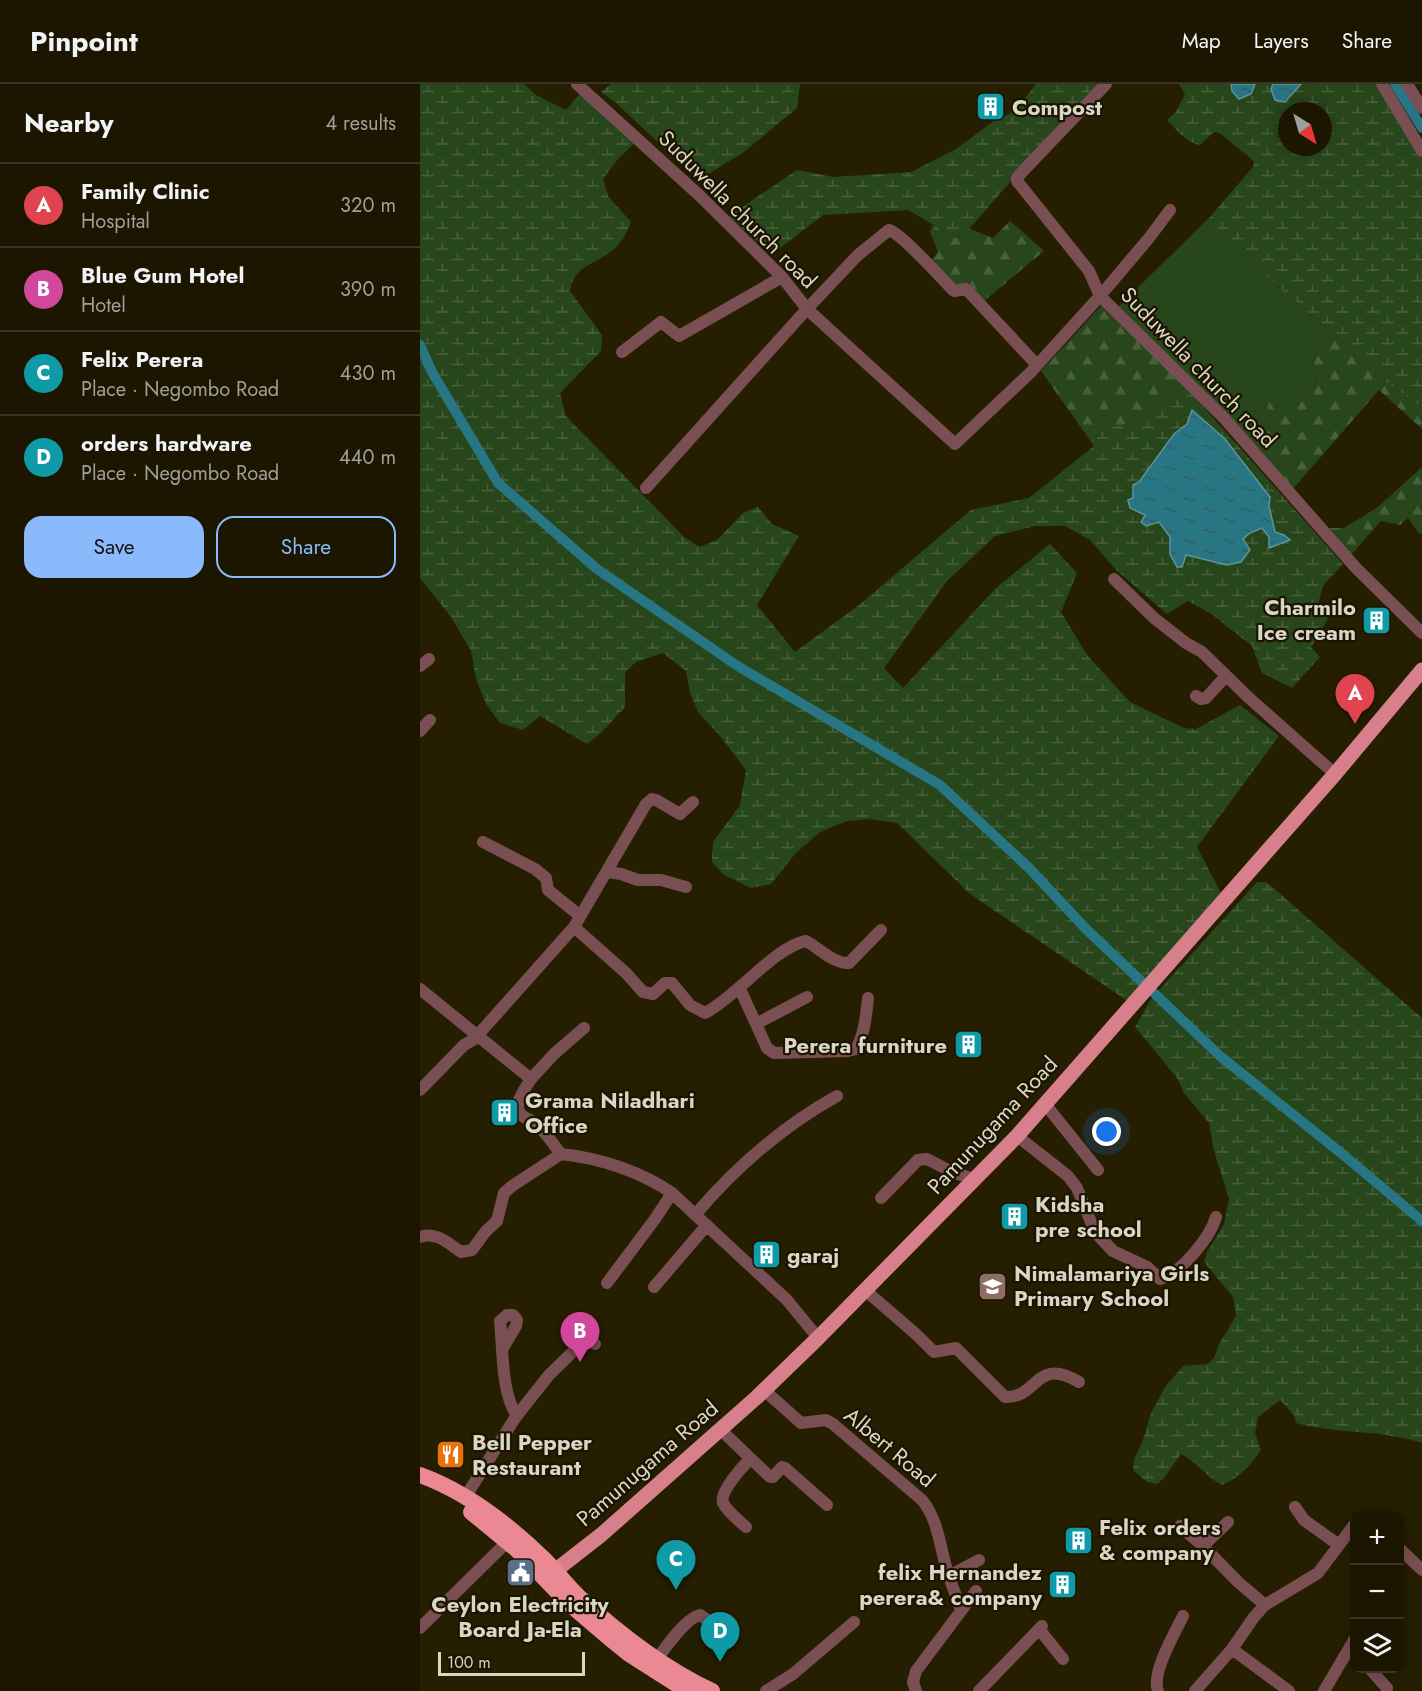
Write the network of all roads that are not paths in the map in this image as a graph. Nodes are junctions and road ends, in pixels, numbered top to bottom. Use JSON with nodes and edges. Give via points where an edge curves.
{"nodes":[{"id":1,"x":577,"y":84,"type":"edge"},
{"id":2,"x":1106,"y":84,"type":"edge"},
{"id":3,"x":1382,"y":84,"type":"edge"},
{"id":4,"x":1407,"y":84,"type":"edge"},
{"id":5,"x":1422,"y":108,"type":"edge"},
{"id":6,"x":1422,"y":151,"type":"edge"},
{"id":7,"x":1170,"y":210,"type":"dead end"},
{"id":8,"x":782,"y":277,"type":"junction"},
{"id":9,"x":1100,"y":296,"type":"junction"},
{"id":10,"x":807,"y":309,"type":"junction"},
{"id":11,"x":622,"y":352,"type":"dead end"},
{"id":12,"x":1037,"y":365,"type":"junction"},
{"id":13,"x":646,"y":488,"type":"dead end"},
{"id":14,"x":1114,"y":579,"type":"dead end"},
{"id":15,"x":1422,"y":633,"type":"edge"},
{"id":16,"x":1422,"y":670,"type":"edge"},
{"id":17,"x":1226,"y":676,"type":"junction"},
{"id":18,"x":1196,"y":696,"type":"dead end"},
{"id":19,"x":430,"y":720,"type":"dead end"},
{"id":20,"x":420,"y":731,"type":"edge"},
{"id":21,"x":1335,"y":774,"type":"junction"},
{"id":22,"x":693,"y":802,"type":"dead end"},
{"id":23,"x":483,"y":842,"type":"dead end"},
{"id":24,"x":607,"y":872,"type":"junction"},
{"id":25,"x":687,"y":886,"type":"dead end"},
{"id":26,"x":579,"y":915,"type":"junction"},
{"id":27,"x":574,"y":927,"type":"junction"},
{"id":28,"x":881,"y":930,"type":"dead end"},
{"id":29,"x":420,"y":989,"type":"edge"},
{"id":30,"x":740,"y":989,"type":"junction"},
{"id":31,"x":807,"y":997,"type":"dead end"},
{"id":32,"x":868,"y":998,"type":"dead end"},
{"id":33,"x":756,"y":1024,"type":"junction"},
{"id":34,"x":584,"y":1028,"type":"dead end"},
{"id":35,"x":477,"y":1037,"type":"junction"},
{"id":36,"x":531,"y":1079,"type":"junction"},
{"id":37,"x":420,"y":1090,"type":"edge"},
{"id":38,"x":837,"y":1096,"type":"dead end"},
{"id":39,"x":1045,"y":1104,"type":"junction"},
{"id":40,"x":1017,"y":1136,"type":"junction"},
{"id":41,"x":561,"y":1154,"type":"junction"},
{"id":42,"x":1098,"y":1170,"type":"dead end"},
{"id":43,"x":974,"y":1179,"type":"junction"},
{"id":44,"x":672,"y":1193,"type":"junction"},
{"id":45,"x":881,"y":1198,"type":"dead end"},
{"id":46,"x":695,"y":1215,"type":"junction"},
{"id":47,"x":1216,"y":1217,"type":"dead end"},
{"id":48,"x":707,"y":1225,"type":"junction"},
{"id":49,"x":420,"y":1237,"type":"edge"},
{"id":50,"x":607,"y":1283,"type":"dead end"},
{"id":51,"x":654,"y":1287,"type":"dead end"},
{"id":52,"x":865,"y":1290,"type":"junction"},
{"id":53,"x":818,"y":1338,"type":"junction"},
{"id":54,"x":595,"y":1344,"type":"dead end"},
{"id":55,"x":503,"y":1348,"type":"dead end"},
{"id":56,"x":1079,"y":1382,"type":"dead end"},
{"id":57,"x":765,"y":1390,"type":"junction"},
{"id":58,"x":517,"y":1416,"type":"junction"},
{"id":59,"x":721,"y":1430,"type":"junction"},
{"id":60,"x":750,"y":1459,"type":"junction"},
{"id":61,"x":420,"y":1475,"type":"edge"},
{"id":62,"x":420,"y":1486,"type":"edge"},
{"id":63,"x":466,"y":1496,"type":"junction"},
{"id":64,"x":827,"y":1504,"type":"dead end"},
{"id":65,"x":1295,"y":1507,"type":"dead end"},
{"id":66,"x":1228,"y":1522,"type":"dead end"},
{"id":67,"x":1180,"y":1526,"type":"dead end"},
{"id":68,"x":746,"y":1527,"type":"dead end"},
{"id":69,"x":1350,"y":1530,"type":"edge"},
{"id":70,"x":507,"y":1542,"type":"junction"},
{"id":71,"x":1339,"y":1545,"type":"junction"},
{"id":72,"x":1203,"y":1546,"type":"junction"},
{"id":73,"x":1404,"y":1553,"type":"edge"},
{"id":74,"x":979,"y":1560,"type":"dead end"},
{"id":75,"x":1422,"y":1570,"type":"edge"},
{"id":76,"x":550,"y":1575,"type":"junction"},
{"id":77,"x":949,"y":1576,"type":"junction"},
{"id":78,"x":976,"y":1591,"type":"dead end"},
{"id":79,"x":1265,"y":1605,"type":"junction"},
{"id":80,"x":962,"y":1610,"type":"junction"},
{"id":81,"x":1183,"y":1616,"type":"dead end"},
{"id":82,"x":854,"y":1622,"type":"dead end"},
{"id":83,"x":420,"y":1628,"type":"edge"},
{"id":84,"x":720,"y":1632,"type":"dead end"},
{"id":85,"x":1232,"y":1649,"type":"junction"},
{"id":86,"x":1350,"y":1655,"type":"edge"},
{"id":87,"x":1063,"y":1659,"type":"dead end"},
{"id":88,"x":654,"y":1664,"type":"junction"},
{"id":89,"x":1374,"y":1673,"type":"edge"},
{"id":90,"x":1387,"y":1688,"type":"dead end"},
{"id":91,"x":687,"y":1691,"type":"edge"},
{"id":92,"x":712,"y":1691,"type":"edge"},
{"id":93,"x":766,"y":1691,"type":"edge"},
{"id":94,"x":916,"y":1691,"type":"edge"},
{"id":95,"x":979,"y":1691,"type":"edge"},
{"id":96,"x":1158,"y":1691,"type":"edge"},
{"id":97,"x":1195,"y":1691,"type":"edge"},
{"id":98,"x":1289,"y":1691,"type":"edge"},
{"id":99,"x":1324,"y":1691,"type":"edge"}],
"edges":[{"from":1,"to":8,"type":"street","name":"Suduwella church road"},
{"from":2,"to":9,"type":"street","via":[[1017,178],[1089,271]]},
{"from":3,"to":6,"type":"street"},
{"from":4,"to":5,"type":"street"},
{"from":7,"to":9,"type":"street"},
{"from":8,"to":10,"type":"street","name":"Suduwella church road"},
{"from":8,"to":11,"type":"street","via":[[680,336],[661,322]]},
{"from":9,"to":12,"type":"street","name":"Suduwella church road"},
{"from":9,"to":15,"type":"street","name":"Suduwella church road","via":[[1224,418],[1356,568]]},
{"from":10,"to":12,"type":"street","name":"Suduwella church road","via":[[955,444]]},
{"from":10,"to":12,"type":"street","via":[[858,255],[889,230],[954,291],[966,289]]},
{"from":10,"to":13,"type":"street"},
{"from":14,"to":17,"type":"street","via":[[1154,618],[1202,652]]},
{"from":16,"to":21,"type":"main road","name":"Pamunugama Road"},
{"from":17,"to":18,"type":"street","via":[[1206,698]]},
{"from":17,"to":21,"type":"street"},
{"from":19,"to":20,"type":"street"},
{"from":21,"to":39,"type":"main road","name":"Pamunugama Road"},
{"from":22,"to":24,"type":"street","via":[[680,814],[652,799]]},
{"from":23,"to":26,"type":"street","via":[[535,869],[546,878],[548,890]]},
{"from":24,"to":25,"type":"street"},
{"from":24,"to":26,"type":"street"},
{"from":26,"to":27,"type":"street"},
{"from":27,"to":30,"type":"street","via":[[648,994],[672,983],[690,1005],[705,1013]]},
{"from":27,"to":35,"type":"street"},
{"from":28,"to":30,"type":"street","via":[[849,963],[806,941],[798,942]]},
{"from":29,"to":35,"type":"street"},
{"from":30,"to":33,"type":"street"},
{"from":31,"to":33,"type":"street"},
{"from":32,"to":33,"type":"street","via":[[860,1041],[852,1050],[774,1053],[766,1048]]},
{"from":34,"to":36,"type":"street"},
{"from":35,"to":36,"type":"street"},
{"from":35,"to":37,"type":"street"},
{"from":36,"to":41,"type":"street","via":[[518,1099],[518,1108],[523,1117],[541,1128]]},
{"from":38,"to":46,"type":"street","via":[[746,1162]]},
{"from":39,"to":40,"type":"main road","name":"Pamunugama Road"},
{"from":39,"to":42,"type":"street"},
{"from":40,"to":43,"type":"main road","name":"Pamunugama Road"},
{"from":40,"to":47,"type":"street","via":[[1068,1176],[1095,1232],[1113,1251],[1147,1267],[1160,1279],[1193,1254],[1213,1228]]},
{"from":41,"to":44,"type":"street","via":[[586,1157],[622,1169]]},
{"from":41,"to":49,"type":"street","via":[[504,1193],[497,1221],[472,1250],[460,1252],[433,1235]]},
{"from":43,"to":45,"type":"street","via":[[927,1159],[918,1160]]},
{"from":43,"to":52,"type":"main road","name":"Pamunugama Road"},
{"from":44,"to":46,"type":"street"},
{"from":44,"to":50,"type":"street"},
{"from":46,"to":48,"type":"street"},
{"from":48,"to":51,"type":"street"},
{"from":48,"to":53,"type":"street","via":[[787,1300]]},
{"from":52,"to":53,"type":"main road","name":"Pamunugama Road"},
{"from":52,"to":56,"type":"street","via":[[934,1352],[956,1348],[1005,1396],[1013,1397],[1037,1380],[1058,1372]]},
{"from":53,"to":57,"type":"main road","name":"Pamunugama Road"},
{"from":54,"to":58,"type":"street","via":[[586,1339],[549,1375]]},
{"from":55,"to":58,"type":"street","via":[[507,1388]]},
{"from":57,"to":59,"type":"main road","name":"Pamunugama Road"},
{"from":57,"to":77,"type":"street","name":"Albert Road","via":[[801,1423],[825,1420],[833,1424],[922,1500],[938,1532]]},
{"from":58,"to":63,"type":"street"},
{"from":59,"to":60,"type":"street"},
{"from":59,"to":76,"type":"main road","name":"Pamunugama Road"},
{"from":60,"to":64,"type":"street","via":[[770,1477],[785,1468]]},
{"from":60,"to":68,"type":"street","via":[[723,1497],[723,1504]]},
{"from":61,"to":63,"type":"highway"},
{"from":62,"to":70,"type":"highway","via":[[479,1517]]},
{"from":63,"to":76,"type":"highway","via":[[530,1546]]},
{"from":65,"to":71,"type":"street","via":[[1313,1528]]},
{"from":66,"to":72,"type":"street"},
{"from":67,"to":72,"type":"street"},
{"from":69,"to":71,"type":"street"},
{"from":70,"to":76,"type":"highway"},
{"from":70,"to":83,"type":"street"},
{"from":71,"to":79,"type":"street","via":[[1318,1573]]},
{"from":72,"to":79,"type":"street"},
{"from":73,"to":75,"type":"street"},
{"from":74,"to":77,"type":"street"},
{"from":76,"to":88,"type":"highway","via":[[578,1595]]},
{"from":77,"to":80,"type":"street","name":"Albert Road"},
{"from":78,"to":80,"type":"street"},
{"from":79,"to":85,"type":"street"},
{"from":80,"to":94,"type":"street","via":[[916,1671]]},
{"from":81,"to":96,"type":"street","via":[[1161,1661]]},
{"from":82,"to":93,"type":"street","via":[[793,1674]]},
{"from":84,"to":88,"type":"street","via":[[700,1615],[695,1616]]},
{"from":85,"to":97,"type":"street"},
{"from":85,"to":98,"type":"street"},
{"from":86,"to":99,"type":"street"},
{"from":87,"to":95,"type":"street","via":[[1041,1627]]},
{"from":88,"to":91,"type":"highway"},
{"from":88,"to":92,"type":"highway"},
{"from":89,"to":90,"type":"street"}]}
